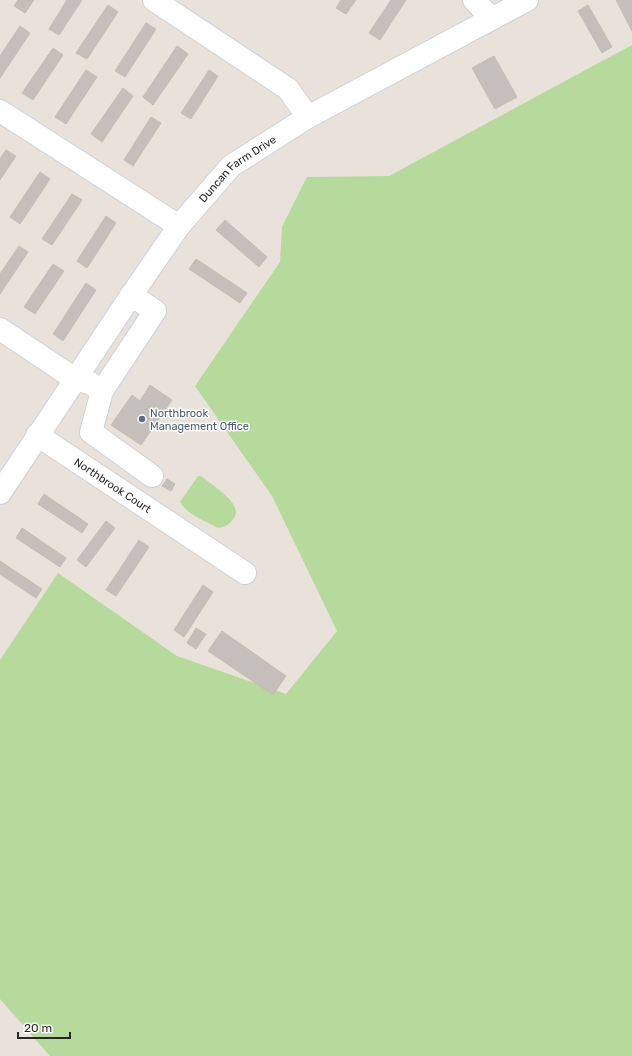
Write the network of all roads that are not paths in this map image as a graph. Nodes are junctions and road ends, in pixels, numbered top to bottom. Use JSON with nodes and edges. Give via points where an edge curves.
{"nodes":[{"id":1,"x":154,"y":0,"type":"edge"},
{"id":2,"x":474,"y":0,"type":"edge"},
{"id":3,"x":527,"y":0,"type":"edge"},
{"id":4,"x":492,"y":19,"type":"junction"},
{"id":5,"x":0,"y":111,"type":"edge"},
{"id":6,"x":308,"y":117,"type":"junction"},
{"id":7,"x":179,"y":226,"type":"junction"},
{"id":8,"x":131,"y":295,"type":"junction"},
{"id":9,"x":0,"y":329,"type":"edge"},
{"id":10,"x":75,"y":379,"type":"junction"},
{"id":11,"x":102,"y":391,"type":"junction"},
{"id":12,"x":37,"y":436,"type":"junction"},
{"id":13,"x":152,"y":476,"type":"dead end"},
{"id":14,"x":0,"y":493,"type":"edge"},
{"id":15,"x":244,"y":573,"type":"dead end"}],
"edges":[{"from":1,"to":6,"type":"street","via":[[288,89]]},
{"from":2,"to":4,"type":"street"},
{"from":3,"to":4,"type":"street","name":"Duncan Farm Drive"},
{"from":4,"to":6,"type":"street","name":"Duncan Farm Drive"},
{"from":5,"to":7,"type":"street"},
{"from":6,"to":7,"type":"street","name":"Duncan Farm Drive","via":[[232,166]]},
{"from":7,"to":8,"type":"street","name":"Duncan Farm Drive"},
{"from":8,"to":10,"type":"street","name":"Duncan Farm Drive"},
{"from":8,"to":11,"type":"street","via":[[155,311]]},
{"from":9,"to":10,"type":"street"},
{"from":10,"to":11,"type":"street","via":[[90,383]]},
{"from":10,"to":12,"type":"street","name":"Duncan Farm Drive"},
{"from":11,"to":13,"type":"street","via":[[91,432]]},
{"from":12,"to":14,"type":"street"},
{"from":12,"to":15,"type":"street","name":"Northbrook Court"}]}
